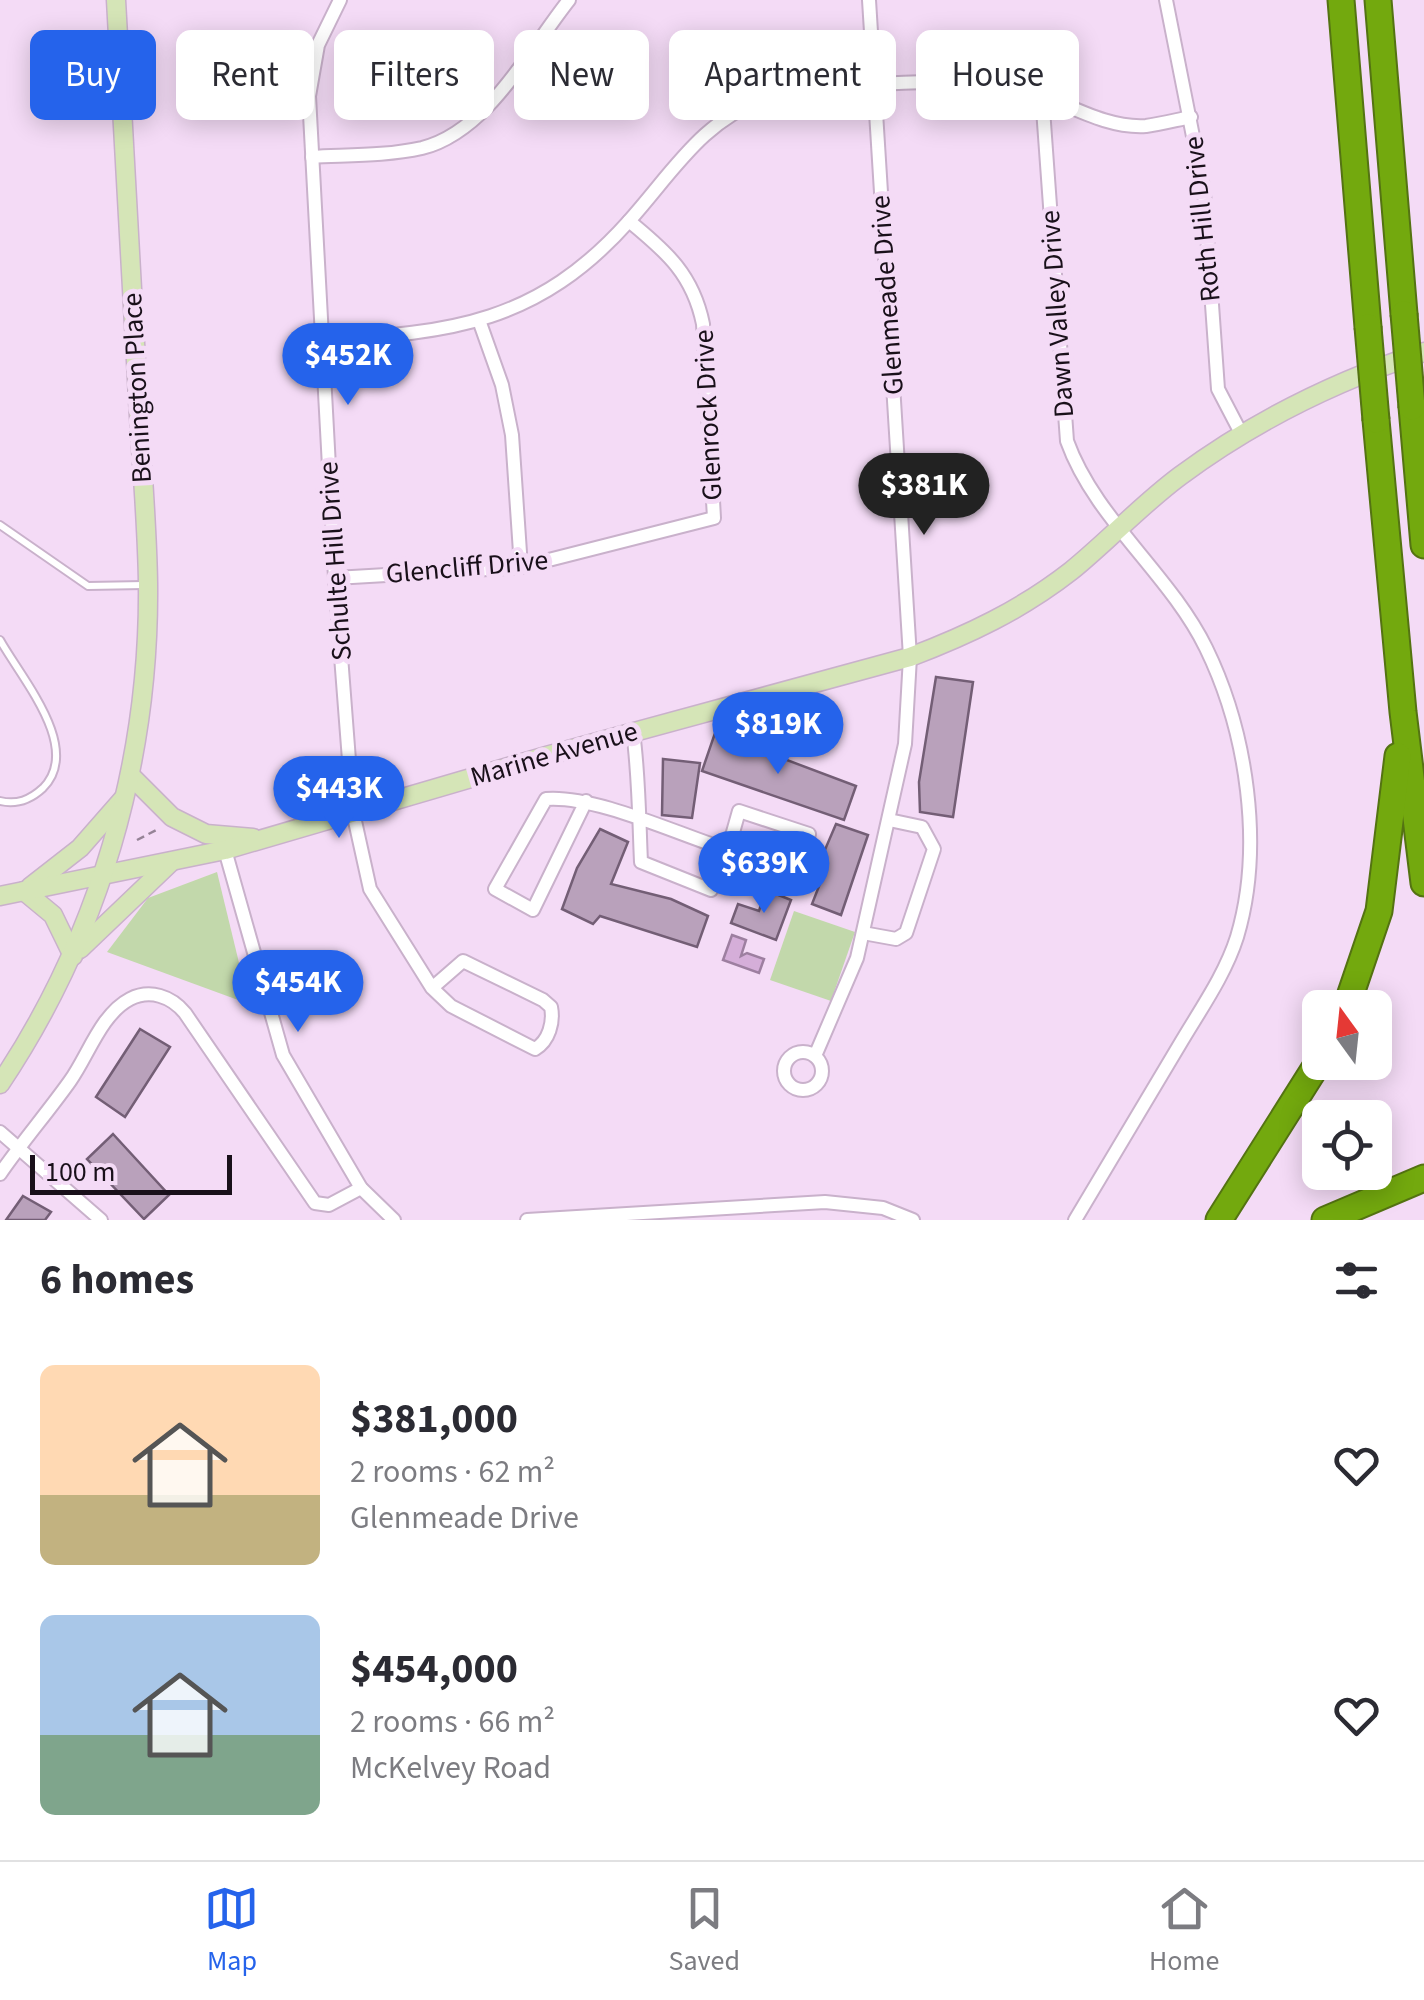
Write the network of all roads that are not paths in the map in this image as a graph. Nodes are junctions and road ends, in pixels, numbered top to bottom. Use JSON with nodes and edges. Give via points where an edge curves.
{"nodes":[{"id":1,"x":116,"y":0,"type":"edge"},
{"id":2,"x":340,"y":0,"type":"edge"},
{"id":3,"x":569,"y":0,"type":"edge"},
{"id":4,"x":869,"y":0,"type":"edge"},
{"id":5,"x":1166,"y":0,"type":"edge"},
{"id":6,"x":1341,"y":0,"type":"edge"},
{"id":7,"x":1378,"y":0,"type":"edge"},
{"id":8,"x":871,"y":30,"type":"edge"},
{"id":9,"x":1079,"y":110,"type":"edge"},
{"id":10,"x":1191,"y":117,"type":"junction"},
{"id":11,"x":723,"y":120,"type":"edge"},
{"id":12,"x":876,"y":120,"type":"edge"},
{"id":13,"x":1044,"y":120,"type":"edge"},
{"id":14,"x":312,"y":157,"type":"junction"},
{"id":15,"x":629,"y":221,"type":"junction"},
{"id":16,"x":480,"y":322,"type":"junction"},
{"id":17,"x":323,"y":340,"type":"junction"},
{"id":18,"x":1424,"y":352,"type":"edge"},
{"id":19,"x":1242,"y":435,"type":"junction"},
{"id":20,"x":714,"y":518,"type":"joint"},
{"id":21,"x":0,"y":525,"type":"edge"},
{"id":22,"x":1119,"y":526,"type":"junction"},
{"id":23,"x":1424,"y":544,"type":"edge"},
{"id":24,"x":521,"y":567,"type":"junction"},
{"id":25,"x":335,"y":578,"type":"junction"},
{"id":26,"x":148,"y":585,"type":"junction"},
{"id":27,"x":0,"y":640,"type":"edge"},
{"id":28,"x":910,"y":656,"type":"junction"},
{"id":29,"x":1403,"y":712,"type":"junction"},
{"id":30,"x":633,"y":732,"type":"junction"},
{"id":31,"x":130,"y":775,"type":"junction"},
{"id":32,"x":126,"y":794,"type":"junction"},
{"id":33,"x":0,"y":801,"type":"edge"},
{"id":34,"x":586,"y":801,"type":"junction"},
{"id":35,"x":353,"y":812,"type":"junction"},
{"id":36,"x":889,"y":820,"type":"junction"},
{"id":37,"x":640,"y":822,"type":"junction"},
{"id":38,"x":261,"y":839,"type":"junction"},
{"id":39,"x":224,"y":850,"type":"junction"},
{"id":40,"x":728,"y":850,"type":"junction"},
{"id":41,"x":171,"y":862,"type":"junction"},
{"id":42,"x":102,"y":876,"type":"junction"},
{"id":43,"x":1424,"y":884,"type":"edge"},
{"id":44,"x":24,"y":892,"type":"junction"},
{"id":45,"x":0,"y":896,"type":"edge"},
{"id":46,"x":863,"y":933,"type":"junction"},
{"id":47,"x":73,"y":956,"type":"junction"},
{"id":48,"x":432,"y":988,"type":"junction"},
{"id":49,"x":1352,"y":990,"type":"edge"},
{"id":50,"x":815,"y":1056,"type":"dead end"},
{"id":51,"x":1307,"y":1080,"type":"edge"},
{"id":52,"x":0,"y":1084,"type":"edge"},
{"id":53,"x":0,"y":1132,"type":"edge"},
{"id":54,"x":20,"y":1146,"type":"junction"},
{"id":55,"x":0,"y":1174,"type":"edge"},
{"id":56,"x":1424,"y":1178,"type":"edge"},
{"id":57,"x":361,"y":1188,"type":"junction"},
{"id":58,"x":591,"y":1218,"type":"edge"},
{"id":59,"x":101,"y":1220,"type":"edge"},
{"id":60,"x":394,"y":1220,"type":"edge"},
{"id":61,"x":527,"y":1220,"type":"edge"},
{"id":62,"x":913,"y":1220,"type":"edge"},
{"id":63,"x":1075,"y":1220,"type":"edge"},
{"id":64,"x":1219,"y":1220,"type":"edge"},
{"id":65,"x":1324,"y":1220,"type":"edge"}],
"edges":[{"from":1,"to":26,"type":"main road","name":"Benington Place"},
{"from":2,"to":14,"type":"street","name":"Schulte Hill Drive","via":[[318,45],[309,96]]},
{"from":3,"to":14,"type":"street","via":[[490,102],[456,132],[425,148]]},
{"from":4,"to":8,"type":"street","name":"Glenmeade Drive"},
{"from":5,"to":10,"type":"street","name":"Roth Hill Drive"},
{"from":6,"to":29,"type":"highway","bridge":true},
{"from":7,"to":23,"type":"highway","bridge":true},
{"from":9,"to":10,"type":"street","via":[[1145,126]]},
{"from":10,"to":19,"type":"street","name":"Roth Hill Drive","via":[[1204,192],[1218,390]]},
{"from":11,"to":15,"type":"street","via":[[680,156]]},
{"from":12,"to":28,"type":"street","name":"Glenmeade Drive"},
{"from":13,"to":22,"type":"street","name":"Dawn Valley Drive","via":[[1067,441],[1078,470]]},
{"from":14,"to":17,"type":"street","name":"Schulte Hill Drive"},
{"from":15,"to":16,"type":"street","via":[[541,295]]},
{"from":15,"to":20,"type":"street","name":"Glenrock Drive","via":[[669,254],[697,296]]},
{"from":16,"to":17,"type":"street","via":[[439,332]]},
{"from":16,"to":24,"type":"street","via":[[512,435]]},
{"from":17,"to":25,"type":"street","name":"Schulte Hill Drive"},
{"from":18,"to":19,"type":"main road","name":"Marine Avenue","via":[[1332,388]]},
{"from":19,"to":22,"type":"main road","name":"Marine Avenue"},
{"from":20,"to":24,"type":"street","name":"Glencliff Drive"},
{"from":21,"to":26,"type":"lane","via":[[88,586]]},
{"from":22,"to":28,"type":"main road","name":"Marine Avenue","via":[[1022,606]]},
{"from":22,"to":63,"type":"street","name":"Dawn Valley Drive","via":[[1160,574],[1206,648],[1246,780],[1249,840],[1236,939],[1216,984]]},
{"from":24,"to":25,"type":"street","name":"Glencliff Drive"},
{"from":25,"to":35,"type":"street","name":"Schulte Hill Drive"},
{"from":26,"to":31,"type":"main road","name":"Benington Place"},
{"from":27,"to":33,"type":"lane","via":[[54,738],[59,760],[34,796],[15,804]]},
{"from":28,"to":30,"type":"main road","name":"Marine Avenue"},
{"from":28,"to":36,"type":"street","name":"Glenmeade Drive","via":[[904,744]]},
{"from":29,"to":43,"type":"highway"},
{"from":29,"to":49,"type":"highway","via":[[1379,911]]},
{"from":30,"to":35,"type":"main road","name":"Marine Avenue"},
{"from":30,"to":37,"type":"street"},
{"from":31,"to":32,"type":"main road","name":"Benington Place"},
{"from":31,"to":38,"type":"main road","via":[[172,817],[206,834]]},
{"from":32,"to":42,"type":"main road","name":"Benington Place"},
{"from":32,"to":44,"type":"main road","via":[[80,848]]},
{"from":34,"to":34,"type":"street","via":[[546,799],[494,888],[533,910]]},
{"from":34,"to":37,"type":"street"},
{"from":35,"to":38,"type":"main road","name":"Marine Avenue"},
{"from":35,"to":48,"type":"street","name":"Schulte Hill Drive","via":[[370,889]]},
{"from":36,"to":46,"type":"street","name":"Glenmeade Drive"},
{"from":36,"to":46,"type":"street","via":[[922,828],[934,848],[906,934],[896,939]]},
{"from":37,"to":40,"type":"street"},
{"from":37,"to":40,"type":"street","via":[[640,862],[712,890]]},
{"from":38,"to":39,"type":"main road","name":"Marine Avenue"},
{"from":39,"to":41,"type":"main road","name":"Marine Avenue"},
{"from":39,"to":57,"type":"street","via":[[282,1055]]},
{"from":40,"to":40,"type":"street","via":[[798,876],[809,834],[740,811]]},
{"from":41,"to":42,"type":"main road","name":"Marine Avenue"},
{"from":41,"to":47,"type":"main road"},
{"from":42,"to":44,"type":"main road","name":"Marine Avenue"},
{"from":42,"to":47,"type":"main road","name":"Benington Place"},
{"from":44,"to":45,"type":"main road","name":"Marine Avenue"},
{"from":44,"to":47,"type":"main road","via":[[53,915]]},
{"from":46,"to":50,"type":"street","name":"Glenmeade Drive"},
{"from":47,"to":52,"type":"main road"},
{"from":48,"to":48,"type":"street","name":"Schulte Hill Drive","via":[[463,961],[543,1000],[554,1020],[534,1049],[451,1006]]},
{"from":51,"to":64,"type":"highway"},
{"from":53,"to":54,"type":"street"},
{"from":54,"to":55,"type":"street"},
{"from":54,"to":57,"type":"street","via":[[111,1016],[130,1000],[158,995],[185,1012],[315,1203],[328,1205]]},
{"from":54,"to":59,"type":"street"},
{"from":56,"to":65,"type":"highway"},
{"from":57,"to":60,"type":"street"},
{"from":58,"to":61,"type":"street"},
{"from":58,"to":62,"type":"street","via":[[825,1202],[883,1208]]}]}
